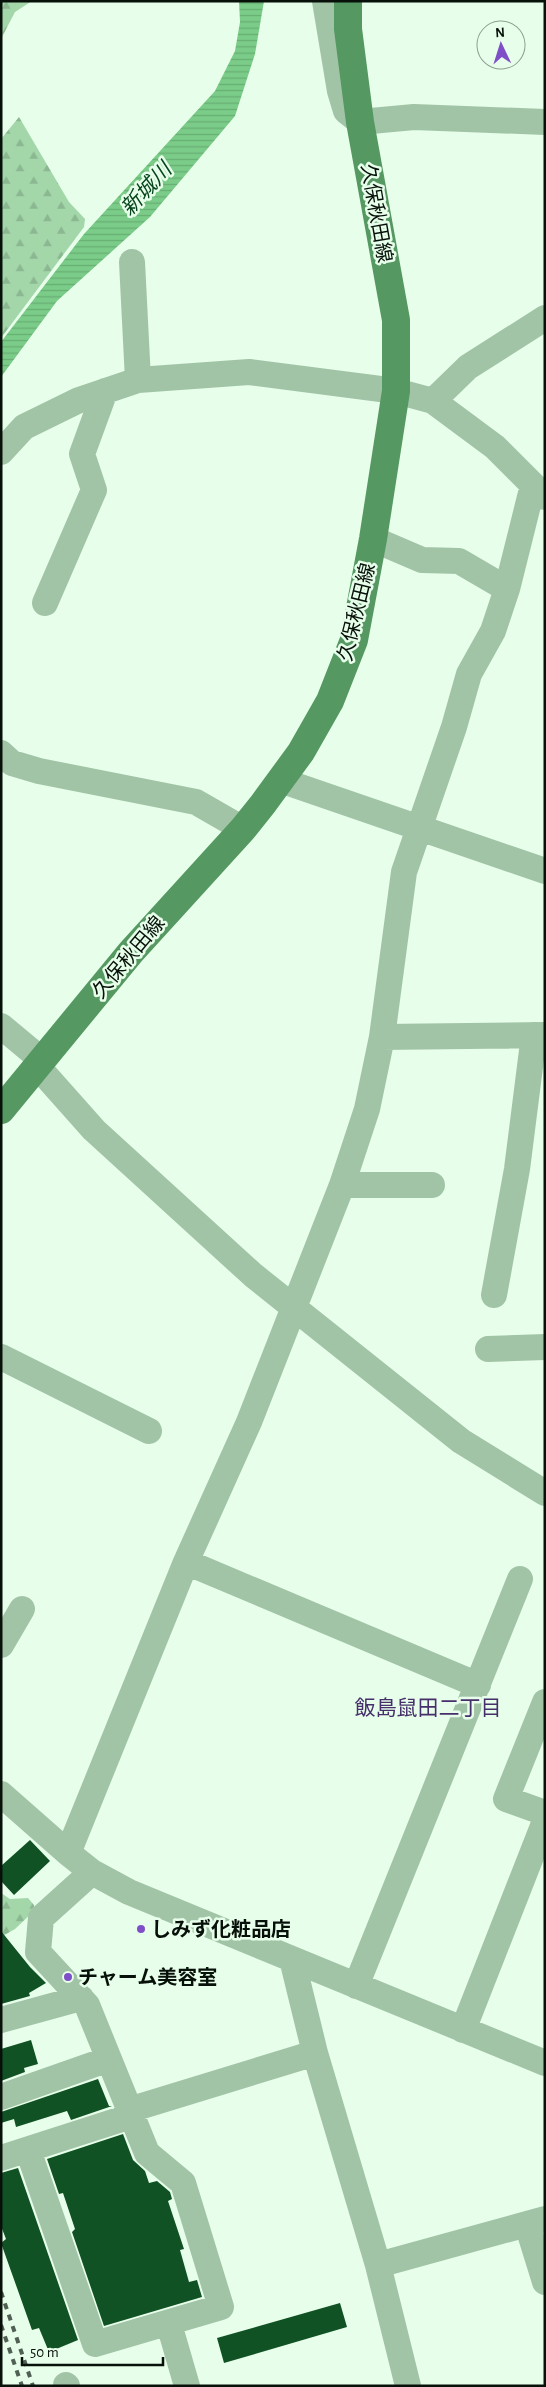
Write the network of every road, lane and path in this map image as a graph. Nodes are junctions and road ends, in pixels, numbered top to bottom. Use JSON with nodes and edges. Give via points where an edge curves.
{"nodes":[{"id":1,"x":337,"y":5,"type":"edge"},
{"id":2,"x":360,"y":122,"type":"junction"},
{"id":3,"x":545,"y":122,"type":"edge"},
{"id":4,"x":132,"y":262,"type":"dead end"},
{"id":5,"x":545,"y":318,"type":"edge"},
{"id":6,"x":138,"y":380,"type":"junction"},
{"id":7,"x":105,"y":391,"type":"junction"},
{"id":8,"x":396,"y":391,"type":"junction"},
{"id":9,"x":434,"y":401,"type":"junction"},
{"id":10,"x":1,"y":452,"type":"edge"},
{"id":11,"x":539,"y":491,"type":"edge"},
{"id":12,"x":373,"y":539,"type":"junction"},
{"id":13,"x":507,"y":588,"type":"junction"},
{"id":14,"x":45,"y":603,"type":"dead end"},
{"id":15,"x":1,"y":753,"type":"edge"},
{"id":16,"x":280,"y":780,"type":"junction"},
{"id":17,"x":243,"y":829,"type":"junction"},
{"id":18,"x":418,"y":829,"type":"junction"},
{"id":19,"x":545,"y":871,"type":"edge"},
{"id":20,"x":1,"y":1026,"type":"edge"},
{"id":21,"x":540,"y":1035,"type":"edge"},
{"id":22,"x":382,"y":1037,"type":"junction"},
{"id":23,"x":41,"y":1064,"type":"junction"},
{"id":24,"x":1,"y":1110,"type":"edge"},
{"id":25,"x":342,"y":1185,"type":"junction"},
{"id":26,"x":432,"y":1185,"type":"dead end"},
{"id":27,"x":494,"y":1295,"type":"dead end"},
{"id":28,"x":294,"y":1309,"type":"junction"},
{"id":29,"x":545,"y":1347,"type":"edge"},
{"id":30,"x":488,"y":1349,"type":"dead end"},
{"id":31,"x":1,"y":1357,"type":"edge"},
{"id":32,"x":149,"y":1431,"type":"dead end"},
{"id":33,"x":545,"y":1493,"type":"edge"},
{"id":34,"x":186,"y":1562,"type":"junction"},
{"id":35,"x":520,"y":1580,"type":"dead end"},
{"id":36,"x":22,"y":1609,"type":"dead end"},
{"id":37,"x":1,"y":1645,"type":"edge"},
{"id":38,"x":478,"y":1684,"type":"junction"},
{"id":39,"x":545,"y":1702,"type":"edge"},
{"id":40,"x":1,"y":1794,"type":"edge"},
{"id":41,"x":545,"y":1813,"type":"edge"},
{"id":42,"x":545,"y":1820,"type":"edge"},
{"id":43,"x":68,"y":1853,"type":"junction"},
{"id":44,"x":92,"y":1872,"type":"junction"},
{"id":45,"x":292,"y":1959,"type":"junction"},
{"id":46,"x":356,"y":1986,"type":"junction"},
{"id":47,"x":81,"y":1998,"type":"junction"},
{"id":48,"x":1,"y":2020,"type":"edge"},
{"id":49,"x":463,"y":2030,"type":"junction"},
{"id":50,"x":315,"y":2053,"type":"junction"},
{"id":51,"x":109,"y":2059,"type":"junction"},
{"id":52,"x":545,"y":2062,"type":"edge"},
{"id":53,"x":1,"y":2097,"type":"edge"},
{"id":54,"x":129,"y":2110,"type":"junction"},
{"id":55,"x":28,"y":2150,"type":"junction"},
{"id":56,"x":1,"y":2158,"type":"edge"},
{"id":57,"x":536,"y":2221,"type":"edge"},
{"id":58,"x":378,"y":2265,"type":"junction"},
{"id":59,"x":545,"y":2282,"type":"edge"},
{"id":60,"x":169,"y":2324,"type":"junction"},
{"id":61,"x":186,"y":2386,"type":"edge"},
{"id":62,"x":408,"y":2386,"type":"edge"}],
"edges":[{"from":1,"to":2,"type":"main road","name":"久保秋田線","via":[[348,28]]},
{"from":2,"to":3,"type":"street","via":[[414,117]]},
{"from":2,"to":8,"type":"main road","name":"久保秋田線","via":[[396,320]]},
{"from":4,"to":6,"type":"street"},
{"from":5,"to":9,"type":"street","via":[[468,367]]},
{"from":6,"to":7,"type":"street"},
{"from":6,"to":8,"type":"street","via":[[249,372]]},
{"from":7,"to":10,"type":"street","via":[[24,427]]},
{"from":7,"to":14,"type":"street","via":[[82,454],[94,490]]},
{"from":8,"to":9,"type":"street"},
{"from":8,"to":12,"type":"main road","name":"久保秋田線"},
{"from":9,"to":11,"type":"street","via":[[494,447]]},
{"from":11,"to":13,"type":"street"},
{"from":12,"to":13,"type":"street","via":[[422,560],[459,561]]},
{"from":12,"to":16,"type":"main road","name":"久保秋田線","via":[[350,648],[330,702],[301,752]]},
{"from":13,"to":18,"type":"street","via":[[493,631],[469,674]]},
{"from":15,"to":17,"type":"street","via":[[12,763],[39,771],[196,802]]},
{"from":16,"to":17,"type":"main road","name":"久保秋田線"},
{"from":16,"to":18,"type":"street"},
{"from":17,"to":23,"type":"main road","name":"久保秋田線","via":[[131,952]]},
{"from":18,"to":19,"type":"street"},
{"from":18,"to":22,"type":"street","via":[[404,872]]},
{"from":20,"to":23,"type":"street"},
{"from":21,"to":22,"type":"street"},
{"from":21,"to":27,"type":"street"},
{"from":22,"to":25,"type":"street","via":[[367,1109]]},
{"from":23,"to":24,"type":"main road","name":"久保秋田線"},
{"from":23,"to":28,"type":"street","via":[[94,1130]]},
{"from":25,"to":26,"type":"street"},
{"from":25,"to":28,"type":"street"},
{"from":28,"to":33,"type":"street","via":[[462,1441]]},
{"from":28,"to":34,"type":"street","via":[[249,1422]]},
{"from":29,"to":30,"type":"street"},
{"from":31,"to":32,"type":"street"},
{"from":34,"to":38,"type":"street"},
{"from":34,"to":43,"type":"street"},
{"from":35,"to":38,"type":"street"},
{"from":36,"to":37,"type":"street"},
{"from":38,"to":46,"type":"street"},
{"from":39,"to":41,"type":"street","via":[[506,1798]]},
{"from":40,"to":43,"type":"street"},
{"from":42,"to":49,"type":"street"},
{"from":43,"to":44,"type":"street"},
{"from":44,"to":45,"type":"street","via":[[129,1892]]},
{"from":44,"to":47,"type":"street","via":[[41,1918],[38,1952]]},
{"from":45,"to":46,"type":"street"},
{"from":45,"to":50,"type":"street"},
{"from":46,"to":49,"type":"street"},
{"from":47,"to":48,"type":"street"},
{"from":47,"to":51,"type":"street","via":[[87,2005]]},
{"from":49,"to":52,"type":"street"},
{"from":50,"to":54,"type":"street"},
{"from":50,"to":58,"type":"street"},
{"from":51,"to":53,"type":"street"},
{"from":51,"to":54,"type":"street"},
{"from":54,"to":55,"type":"street","via":[[122,2119]]},
{"from":54,"to":60,"type":"street","via":[[147,2152],[184,2183],[221,2307]]},
{"from":55,"to":56,"type":"street"},
{"from":55,"to":60,"type":"street","via":[[95,2344]]},
{"from":57,"to":58,"type":"street"},
{"from":57,"to":59,"type":"street"},
{"from":58,"to":62,"type":"street"},
{"from":60,"to":61,"type":"street"}]}
